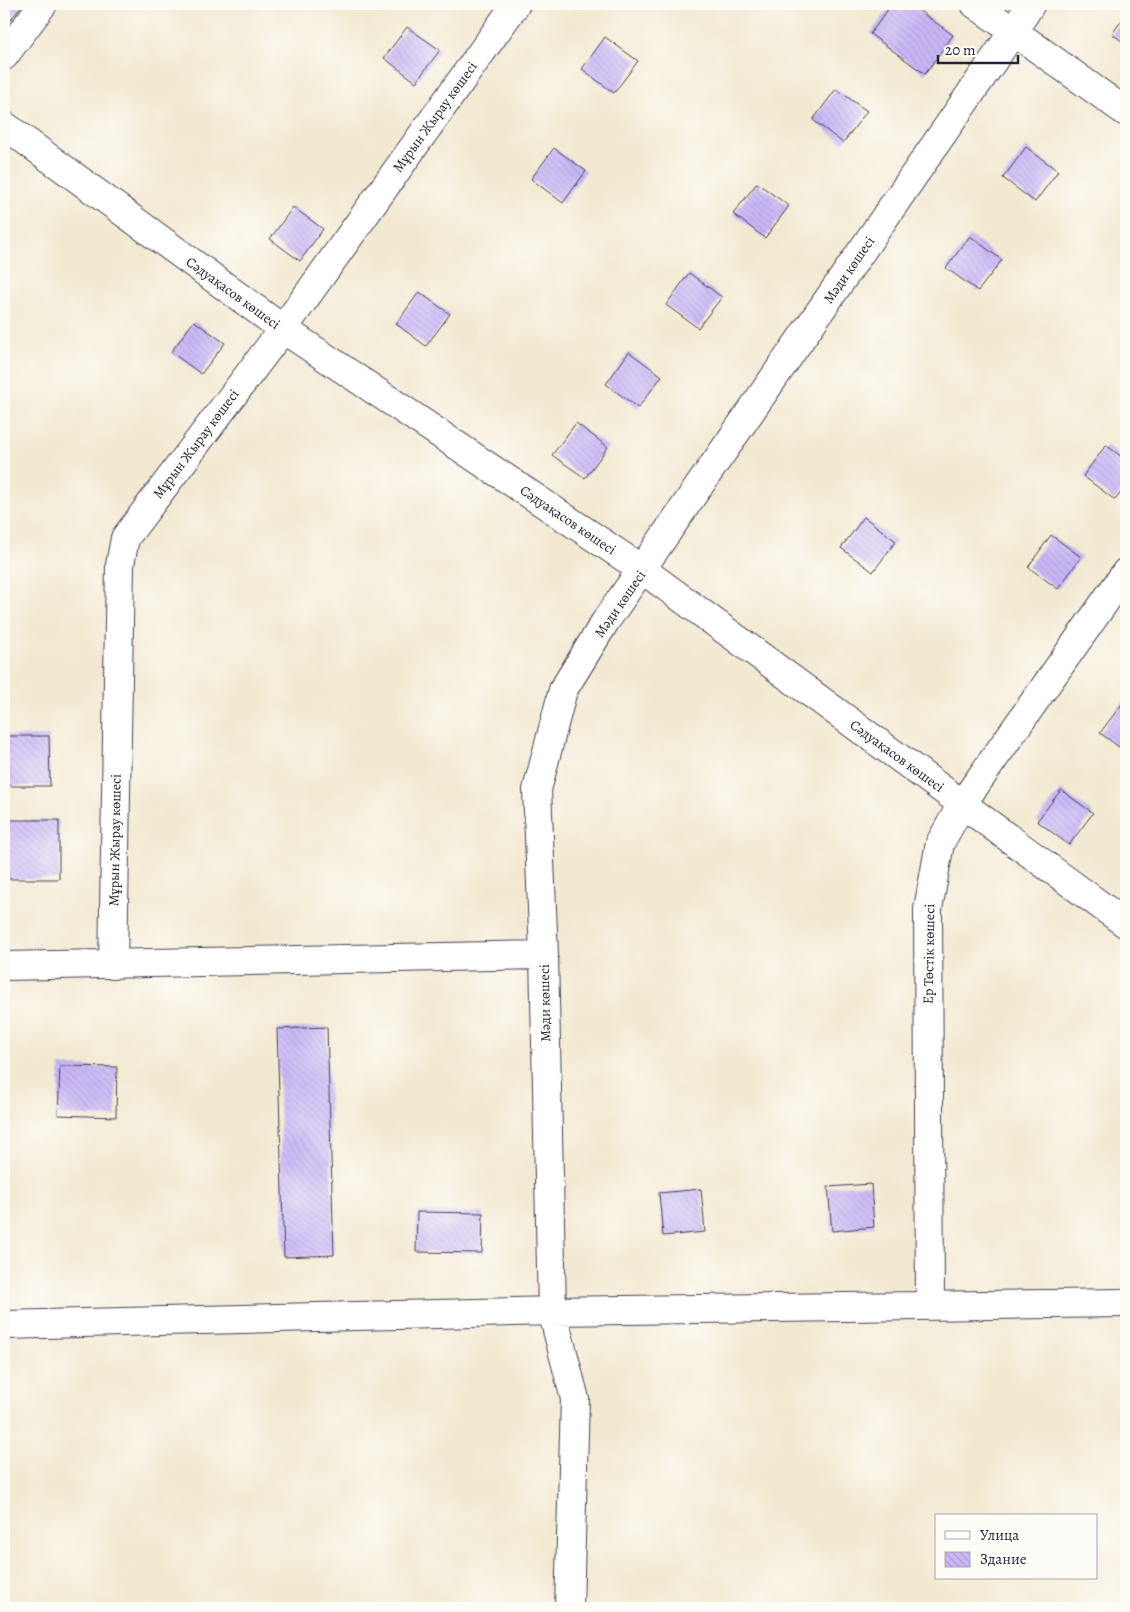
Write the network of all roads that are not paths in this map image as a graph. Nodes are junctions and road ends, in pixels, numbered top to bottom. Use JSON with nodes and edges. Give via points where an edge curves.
{"nodes":[{"id":1,"x":43,"y":4,"type":"edge"},
{"id":2,"x":516,"y":4,"type":"edge"},
{"id":3,"x":975,"y":4,"type":"edge"},
{"id":4,"x":1031,"y":4,"type":"edge"},
{"id":5,"x":1013,"y":32,"type":"junction"},
{"id":6,"x":4,"y":56,"type":"edge"},
{"id":7,"x":1126,"y":112,"type":"edge"},
{"id":8,"x":4,"y":125,"type":"edge"},
{"id":9,"x":283,"y":329,"type":"junction"},
{"id":10,"x":642,"y":570,"type":"junction"},
{"id":11,"x":1126,"y":572,"type":"edge"},
{"id":12,"x":962,"y":804,"type":"junction"},
{"id":13,"x":1126,"y":924,"type":"edge"},
{"id":14,"x":544,"y":955,"type":"junction"},
{"id":15,"x":113,"y":965,"type":"junction"},
{"id":16,"x":4,"y":966,"type":"edge"},
{"id":17,"x":1126,"y":1303,"type":"edge"},
{"id":18,"x":930,"y":1305,"type":"junction"},
{"id":19,"x":552,"y":1310,"type":"junction"},
{"id":20,"x":4,"y":1325,"type":"edge"},
{"id":21,"x":569,"y":1608,"type":"edge"}],
"edges":[{"from":1,"to":6,"type":"street"},
{"from":2,"to":9,"type":"street","name":"Мұрын Жырау көшесі"},
{"from":3,"to":5,"type":"street"},
{"from":4,"to":5,"type":"street","name":"Мәди көшесі"},
{"from":5,"to":7,"type":"street"},
{"from":5,"to":10,"type":"street","name":"Мәди көшесі"},
{"from":8,"to":9,"type":"street","name":"Сәдуақасов көшесі"},
{"from":9,"to":10,"type":"street","name":"Сәдуақасов көшесі"},
{"from":9,"to":15,"type":"street","name":"Мұрын Жырау көшесі","via":[[126,538],[120,565]]},
{"from":10,"to":12,"type":"street","name":"Сәдуақасов көшесі"},
{"from":10,"to":14,"type":"street","name":"Мәди көшесі","via":[[563,690],[537,790]]},
{"from":11,"to":12,"type":"street","name":"Ер Төстік көшесі"},
{"from":12,"to":13,"type":"street","name":"Сәдуақасов көшесі"},
{"from":12,"to":18,"type":"street","name":"Ер Төстік көшесі","via":[[940,843],[928,910]]},
{"from":14,"to":15,"type":"street"},
{"from":14,"to":19,"type":"street","name":"Мәди көшесі"},
{"from":15,"to":16,"type":"street"},
{"from":17,"to":18,"type":"street"},
{"from":18,"to":19,"type":"street"},
{"from":19,"to":20,"type":"street"},
{"from":19,"to":21,"type":"street","name":"Мәди көшесі","via":[[575,1399]]}]}
